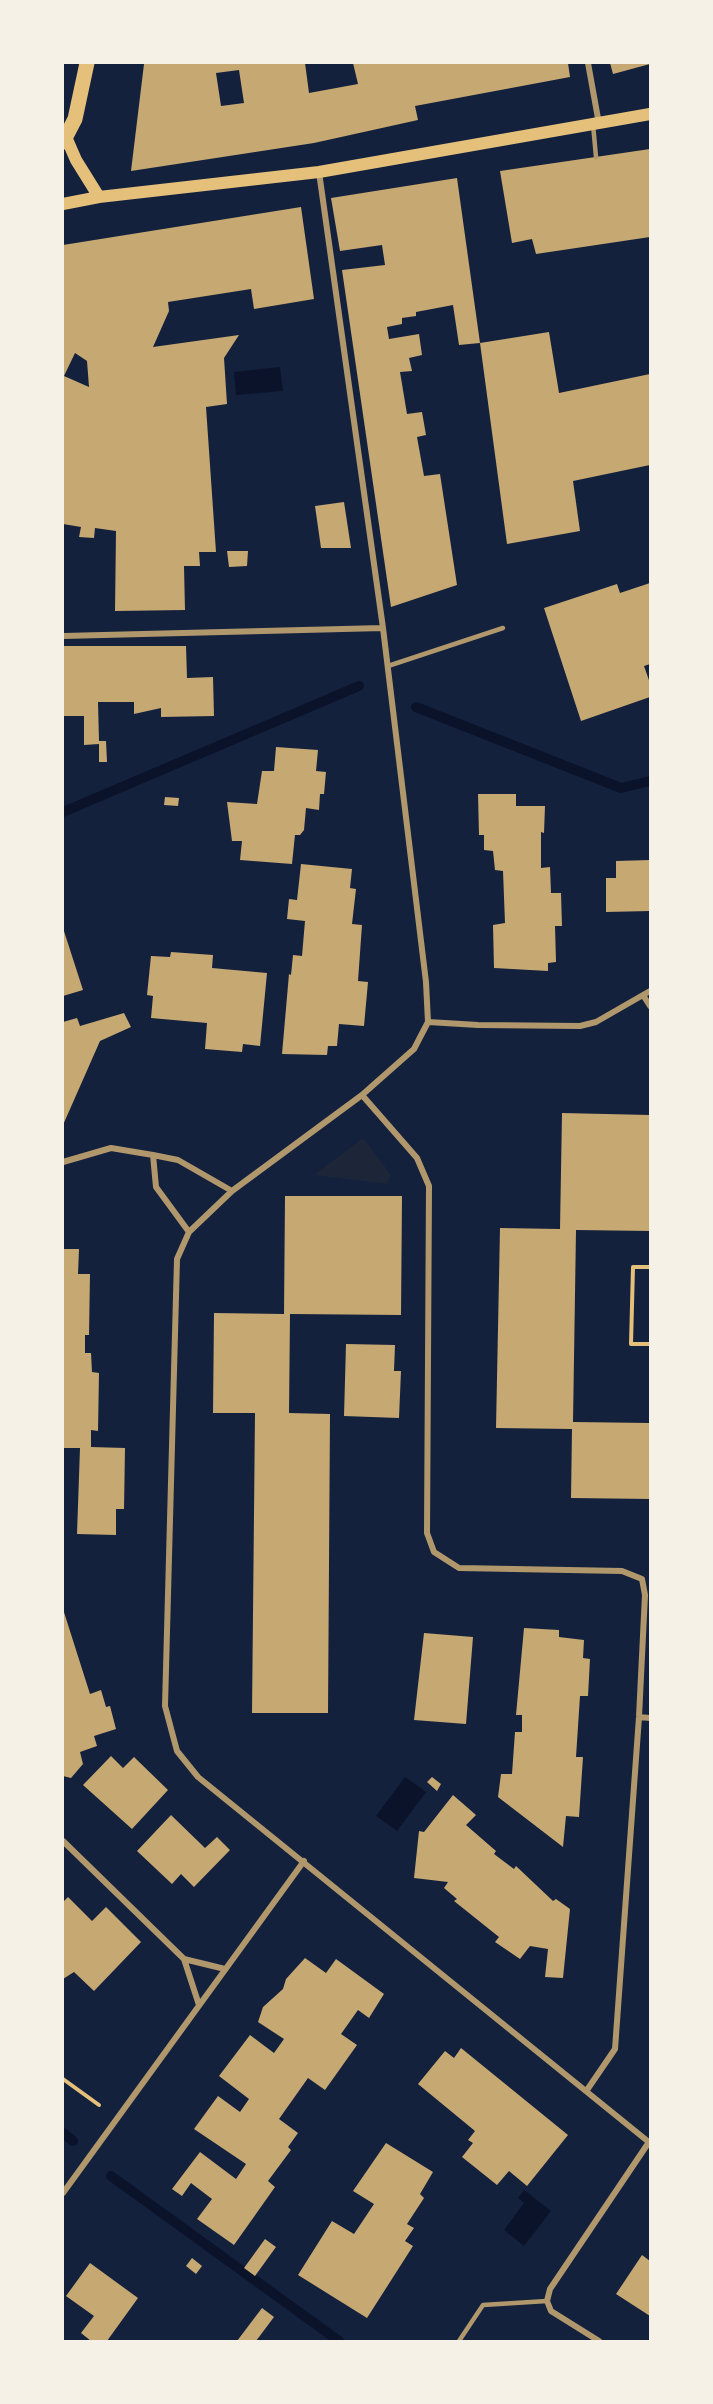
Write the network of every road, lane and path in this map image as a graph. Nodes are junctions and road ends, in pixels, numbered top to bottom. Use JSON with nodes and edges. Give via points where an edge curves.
{"nodes":[{"id":1,"x":87,"y":63,"type":"edge"},
{"id":2,"x":588,"y":63,"type":"edge"},
{"id":3,"x":650,"y":114,"type":"edge"},
{"id":4,"x":596,"y":124,"type":"junction"},
{"id":5,"x":65,"y":140,"type":"edge"},
{"id":6,"x":596,"y":157,"type":"dead end"},
{"id":7,"x":319,"y":171,"type":"junction"},
{"id":8,"x":99,"y":197,"type":"junction"},
{"id":9,"x":63,"y":204,"type":"edge"},
{"id":10,"x":383,"y":628,"type":"junction"},
{"id":11,"x":504,"y":628,"type":"dead end"},
{"id":12,"x":63,"y":636,"type":"edge"},
{"id":13,"x":388,"y":666,"type":"junction"},
{"id":14,"x":650,"y":991,"type":"edge"},
{"id":15,"x":643,"y":995,"type":"junction"},
{"id":16,"x":650,"y":1006,"type":"edge"},
{"id":17,"x":428,"y":1022,"type":"junction"},
{"id":18,"x":362,"y":1095,"type":"junction"},
{"id":19,"x":153,"y":1155,"type":"junction"},
{"id":20,"x":63,"y":1162,"type":"edge"},
{"id":21,"x":232,"y":1191,"type":"junction"},
{"id":22,"x":189,"y":1232,"type":"junction"},
{"id":23,"x":650,"y":1267,"type":"edge"},
{"id":24,"x":650,"y":1344,"type":"edge"},
{"id":25,"x":639,"y":1717,"type":"junction"},
{"id":26,"x":650,"y":1718,"type":"edge"},
{"id":27,"x":63,"y":1841,"type":"edge"},
{"id":28,"x":304,"y":1861,"type":"junction"},
{"id":29,"x":183,"y":1959,"type":"junction"},
{"id":30,"x":225,"y":1969,"type":"junction"},
{"id":31,"x":199,"y":2005,"type":"junction"},
{"id":32,"x":63,"y":2079,"type":"edge"},
{"id":33,"x":586,"y":2090,"type":"junction"},
{"id":34,"x":117,"y":2118,"type":"junction"},
{"id":35,"x":649,"y":2143,"type":"edge"},
{"id":36,"x":63,"y":2193,"type":"edge"},
{"id":37,"x":547,"y":2301,"type":"junction"},
{"id":38,"x":459,"y":2341,"type":"edge"},
{"id":39,"x":599,"y":2341,"type":"edge"}],
"edges":[{"from":1,"to":5,"type":"main road","via":[[75,119]]},
{"from":2,"to":4,"type":"street"},
{"from":3,"to":4,"type":"main road"},
{"from":4,"to":6,"type":"lane"},
{"from":4,"to":7,"type":"main road"},
{"from":5,"to":8,"type":"main road"},
{"from":7,"to":8,"type":"main road"},
{"from":7,"to":10,"type":"street"},
{"from":8,"to":9,"type":"main road"},
{"from":10,"to":12,"type":"street"},
{"from":10,"to":13,"type":"street"},
{"from":11,"to":13,"type":"lane"},
{"from":13,"to":17,"type":"street"},
{"from":14,"to":15,"type":"street"},
{"from":15,"to":16,"type":"street"},
{"from":15,"to":17,"type":"street","via":[[596,1022],[580,1026]]},
{"from":17,"to":18,"type":"street","via":[[414,1049]]},
{"from":18,"to":21,"type":"street"},
{"from":18,"to":25,"type":"street","via":[[417,1158],[429,1186],[427,1533],[434,1552],[459,1568],[622,1571],[642,1579],[645,1595]]},
{"from":19,"to":20,"type":"street","via":[[111,1149]]},
{"from":19,"to":21,"type":"street","via":[[178,1160]]},
{"from":19,"to":22,"type":"street","via":[[156,1186]]},
{"from":21,"to":22,"type":"street"},
{"from":22,"to":28,"type":"street","via":[[177,1259],[165,1706],[177,1751],[198,1777]]},
{"from":23,"to":24,"type":"path","via":[[633,1267],[631,1344]]},
{"from":25,"to":26,"type":"street"},
{"from":25,"to":33,"type":"street","via":[[615,2049]]},
{"from":27,"to":29,"type":"street"},
{"from":28,"to":30,"type":"street"},
{"from":28,"to":33,"type":"street"},
{"from":29,"to":30,"type":"street"},
{"from":29,"to":31,"type":"street"},
{"from":30,"to":31,"type":"street"},
{"from":31,"to":34,"type":"street"},
{"from":32,"to":34,"type":"path"},
{"from":33,"to":35,"type":"street"},
{"from":34,"to":36,"type":"street"},
{"from":35,"to":37,"type":"street","via":[[550,2289]]},
{"from":37,"to":38,"type":"lane","via":[[483,2305]]},
{"from":37,"to":39,"type":"street","via":[[551,2311]]}]}
